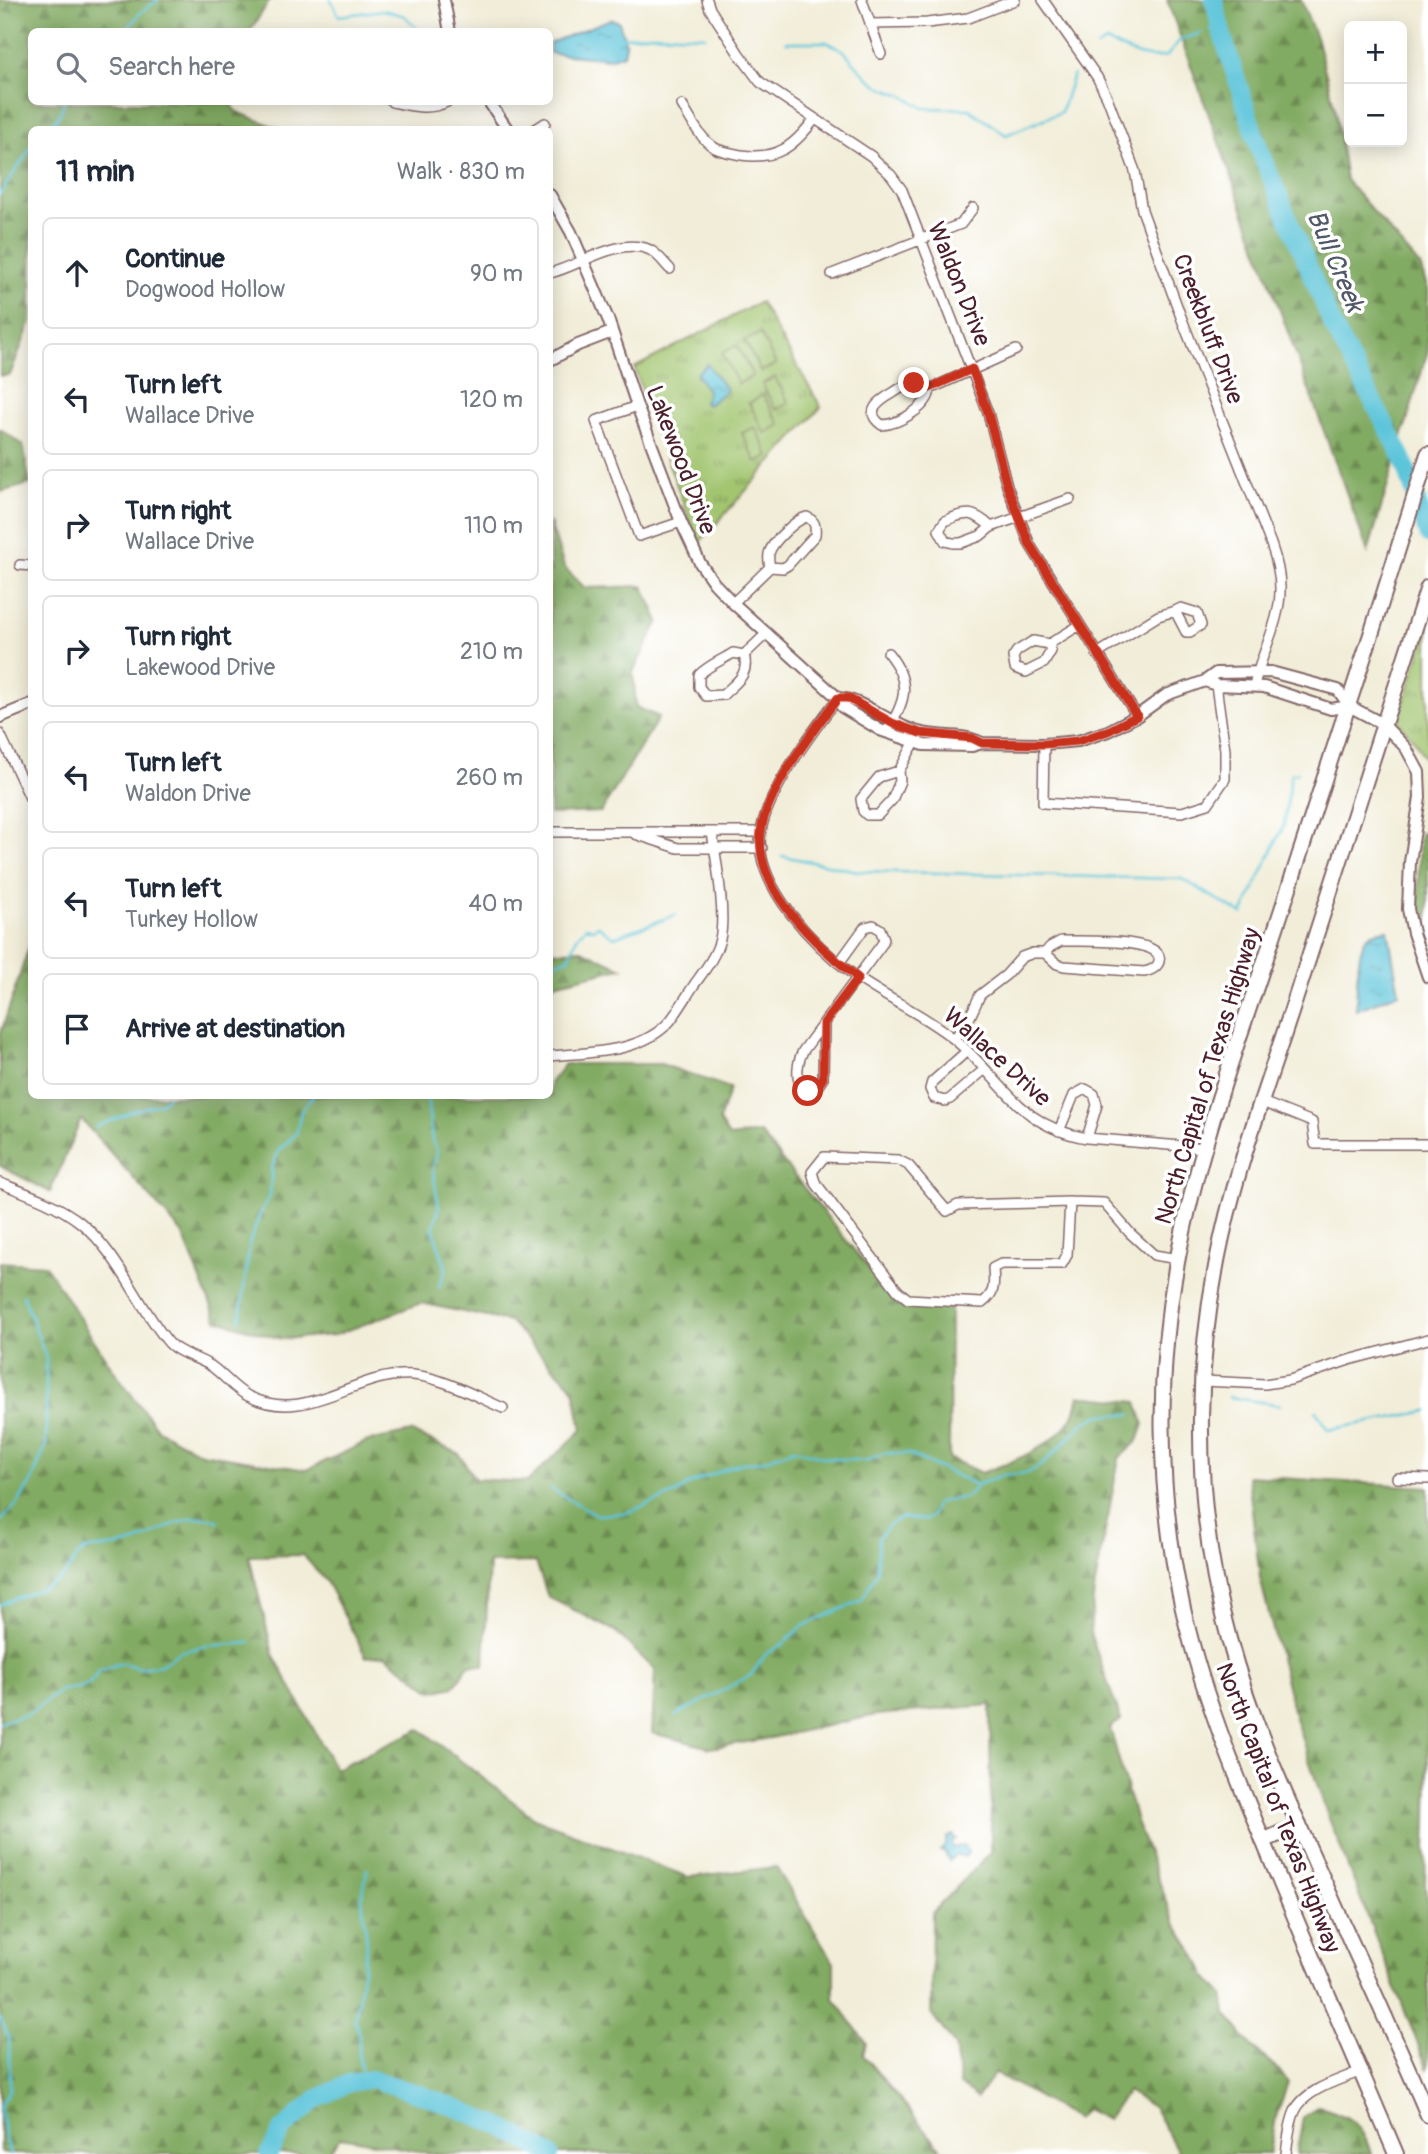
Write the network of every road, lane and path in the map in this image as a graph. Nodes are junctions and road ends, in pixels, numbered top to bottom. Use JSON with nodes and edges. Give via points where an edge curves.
{"nodes":[{"id":1,"x":444,"y":0,"type":"edge"},
{"id":2,"x":707,"y":0,"type":"edge"},
{"id":3,"x":862,"y":0,"type":"edge"},
{"id":4,"x":1015,"y":0,"type":"edge"},
{"id":5,"x":1044,"y":0,"type":"edge"},
{"id":6,"x":870,"y":24,"type":"junction"},
{"id":7,"x":449,"y":28,"type":"edge"},
{"id":8,"x":881,"y":54,"type":"dead end"},
{"id":9,"x":405,"y":105,"type":"edge"},
{"id":10,"x":439,"y":105,"type":"edge"},
{"id":11,"x":491,"y":105,"type":"edge"},
{"id":12,"x":682,"y":105,"type":"dead end"},
{"id":13,"x":814,"y":120,"type":"junction"},
{"id":14,"x":545,"y":122,"type":"dead end"},
{"id":15,"x":505,"y":126,"type":"edge"},
{"id":16,"x":540,"y":126,"type":"edge"},
{"id":17,"x":553,"y":200,"type":"edge"},
{"id":18,"x":973,"y":208,"type":"dead end"},
{"id":19,"x":920,"y":241,"type":"junction"},
{"id":20,"x":583,"y":261,"type":"junction"},
{"id":21,"x":670,"y":270,"type":"dead end"},
{"id":22,"x":553,"y":272,"type":"edge"},
{"id":23,"x":832,"y":274,"type":"dead end"},
{"id":24,"x":612,"y":332,"type":"junction"},
{"id":25,"x":1016,"y":351,"type":"dead end"},
{"id":26,"x":553,"y":358,"type":"edge"},
{"id":27,"x":972,"y":369,"type":"junction"},
{"id":28,"x":930,"y":388,"type":"junction"},
{"id":29,"x":636,"y":406,"type":"junction"},
{"id":30,"x":1428,"y":454,"type":"edge"},
{"id":31,"x":1070,"y":499,"type":"dead end"},
{"id":32,"x":1017,"y":517,"type":"junction"},
{"id":33,"x":681,"y":522,"type":"junction"},
{"id":34,"x":991,"y":527,"type":"junction"},
{"id":35,"x":20,"y":565,"type":"dead end"},
{"id":36,"x":28,"y":566,"type":"edge"},
{"id":37,"x":770,"y":567,"type":"junction"},
{"id":38,"x":1428,"y":587,"type":"edge"},
{"id":39,"x":733,"y":603,"type":"junction"},
{"id":40,"x":1175,"y":611,"type":"dead end"},
{"id":41,"x":1080,"y":625,"type":"junction"},
{"id":42,"x":767,"y":633,"type":"junction"},
{"id":43,"x":1049,"y":644,"type":"dead end"},
{"id":44,"x":888,"y":653,"type":"dead end"},
{"id":45,"x":1097,"y":654,"type":"junction"},
{"id":46,"x":744,"y":655,"type":"junction"},
{"id":47,"x":1257,"y":671,"type":"junction"},
{"id":48,"x":1210,"y":683,"type":"junction"},
{"id":49,"x":1254,"y":685,"type":"junction"},
{"id":50,"x":838,"y":698,"type":"junction"},
{"id":51,"x":28,"y":706,"type":"edge"},
{"id":52,"x":1349,"y":706,"type":"junction"},
{"id":53,"x":1137,"y":716,"type":"junction"},
{"id":54,"x":0,"y":717,"type":"edge"},
{"id":55,"x":1383,"y":724,"type":"junction"},
{"id":56,"x":889,"y":727,"type":"junction"},
{"id":57,"x":0,"y":734,"type":"edge"},
{"id":58,"x":917,"y":737,"type":"junction"},
{"id":59,"x":1044,"y":744,"type":"junction"},
{"id":60,"x":899,"y":771,"type":"junction"},
{"id":61,"x":28,"y":794,"type":"edge"},
{"id":62,"x":553,"y":832,"type":"edge"},
{"id":63,"x":630,"y":832,"type":"junction"},
{"id":64,"x":712,"y":832,"type":"junction"},
{"id":65,"x":761,"y":832,"type":"junction"},
{"id":66,"x":714,"y":848,"type":"junction"},
{"id":67,"x":762,"y":848,"type":"junction"},
{"id":68,"x":1045,"y":953,"type":"junction"},
{"id":69,"x":839,"y":963,"type":"junction"},
{"id":70,"x":1428,"y":977,"type":"edge"},
{"id":71,"x":858,"y":978,"type":"junction"},
{"id":72,"x":824,"y":1023,"type":"junction"},
{"id":73,"x":954,"y":1039,"type":"junction"},
{"id":74,"x":967,"y":1051,"type":"junction"},
{"id":75,"x":553,"y":1056,"type":"edge"},
{"id":76,"x":985,"y":1069,"type":"junction"},
{"id":77,"x":1262,"y":1102,"type":"junction"},
{"id":78,"x":1059,"y":1132,"type":"junction"},
{"id":79,"x":1087,"y":1138,"type":"junction"},
{"id":80,"x":1428,"y":1144,"type":"edge"},
{"id":81,"x":1205,"y":1147,"type":"junction"},
{"id":82,"x":0,"y":1183,"type":"edge"},
{"id":83,"x":1070,"y":1202,"type":"junction"},
{"id":84,"x":1178,"y":1259,"type":"junction"},
{"id":85,"x":1428,"y":1339,"type":"edge"},
{"id":86,"x":1203,"y":1381,"type":"junction"},
{"id":87,"x":503,"y":1408,"type":"dead end"},
{"id":88,"x":1397,"y":1478,"type":"dead end"},
{"id":89,"x":1428,"y":1479,"type":"edge"},
{"id":90,"x":1299,"y":1825,"type":"junction"},
{"id":91,"x":1263,"y":1840,"type":"junction"},
{"id":92,"x":1361,"y":2071,"type":"junction"},
{"id":93,"x":1428,"y":2115,"type":"edge"},
{"id":94,"x":1286,"y":2154,"type":"edge"},
{"id":95,"x":1394,"y":2154,"type":"edge"}],
"edges":[{"from":1,"to":7,"type":"street"},
{"from":2,"to":13,"type":"street","name":"Waldon Drive","via":[[760,82]]},
{"from":3,"to":6,"type":"street"},
{"from":4,"to":6,"type":"street","via":[[968,18]]},
{"from":5,"to":47,"type":"street","name":"Creekbluff Drive","via":[[1107,97],[1172,293],[1272,544],[1279,608]]},
{"from":6,"to":8,"type":"street"},
{"from":9,"to":10,"type":"street"},
{"from":11,"to":15,"type":"street"},
{"from":12,"to":13,"type":"street","via":[[714,147],[753,157],[785,149]]},
{"from":13,"to":19,"type":"street","name":"Waldon Drive","via":[[871,156],[891,175],[902,190]]},
{"from":14,"to":16,"type":"street"},
{"from":17,"to":20,"type":"street","name":"Lakewood Drive"},
{"from":18,"to":19,"type":"street","via":[[961,224]]},
{"from":19,"to":23,"type":"street"},
{"from":19,"to":27,"type":"street","name":"Waldon Drive"},
{"from":20,"to":21,"type":"street","via":[[636,247],[650,250]]},
{"from":20,"to":22,"type":"street"},
{"from":20,"to":24,"type":"street","name":"Lakewood Drive"},
{"from":24,"to":26,"type":"street"},
{"from":24,"to":29,"type":"street","name":"Lakewood Drive"},
{"from":25,"to":27,"type":"street"},
{"from":27,"to":28,"type":"street"},
{"from":27,"to":32,"type":"street","name":"Waldon Drive"},
{"from":28,"to":28,"type":"street","via":[[914,383],[905,386],[876,402],[873,416],[888,425],[922,407]]},
{"from":29,"to":33,"type":"street","name":"Lakewood Drive"},
{"from":29,"to":33,"type":"street","via":[[596,421],[639,536]]},
{"from":30,"to":52,"type":"highway","name":"North Capital of Texas Highway"},
{"from":31,"to":32,"type":"street"},
{"from":32,"to":34,"type":"street"},
{"from":32,"to":41,"type":"street","name":"Waldon Drive","via":[[1038,562]]},
{"from":33,"to":39,"type":"street","name":"Lakewood Drive","via":[[700,563]]},
{"from":34,"to":34,"type":"street","via":[[966,513],[945,521],[940,535],[953,543],[980,536]]},
{"from":35,"to":36,"type":"street"},
{"from":37,"to":37,"type":"street","via":[[783,568],[815,535],[811,520],[797,520],[771,548]]},
{"from":37,"to":39,"type":"street"},
{"from":38,"to":55,"type":"highway","name":"North Capital of Texas Highway"},
{"from":39,"to":42,"type":"street","name":"Lakewood Drive"},
{"from":40,"to":45,"type":"street","via":[[1158,616]]},
{"from":41,"to":43,"type":"street"},
{"from":41,"to":45,"type":"street","name":"Waldon Drive"},
{"from":42,"to":46,"type":"street"},
{"from":42,"to":50,"type":"street","name":"Lakewood Drive"},
{"from":44,"to":56,"type":"street","via":[[901,669],[904,685],[901,705]]},
{"from":45,"to":53,"type":"street","name":"Waldon Drive"},
{"from":46,"to":46,"type":"street","via":[[733,653],[711,663],[699,675],[700,690],[710,697],[723,695],[745,673]]},
{"from":47,"to":48,"type":"street","name":"Lakewood Drive","via":[[1216,673]]},
{"from":47,"to":49,"type":"street","name":"Creekbluff Drive"},
{"from":47,"to":52,"type":"street","name":"Lakewood Drive","via":[[1338,690]]},
{"from":48,"to":49,"type":"street","name":"Lakewood Drive"},
{"from":48,"to":53,"type":"street","name":"Lakewood Drive","via":[[1166,695]]},
{"from":48,"to":59,"type":"street","via":[[1225,750],[1225,779],[1208,804],[1182,812],[1043,803]]},
{"from":49,"to":52,"type":"street","name":"Lakewood Drive","via":[[1332,709]]},
{"from":50,"to":56,"type":"street","name":"Lakewood Drive","via":[[857,718]]},
{"from":50,"to":65,"type":"street","name":"Wallace Drive","via":[[803,744],[767,810]]},
{"from":51,"to":54,"type":"street"},
{"from":52,"to":55,"type":"street","name":"Lakewood Drive"},
{"from":52,"to":81,"type":"highway","name":"North Capital of Texas Highway"},
{"from":53,"to":59,"type":"street","name":"Lakewood Drive","via":[[1078,741]]},
{"from":55,"to":70,"type":"street","name":"Lakewood Drive","via":[[1406,748],[1419,772],[1408,909]]},
{"from":55,"to":77,"type":"highway","name":"North Capital of Texas Highway"},
{"from":56,"to":58,"type":"street","name":"Lakewood Drive"},
{"from":57,"to":61,"type":"street"},
{"from":58,"to":59,"type":"street","name":"Lakewood Drive","via":[[936,745]]},
{"from":58,"to":60,"type":"street"},
{"from":60,"to":60,"type":"street","via":[[879,777],[861,799],[863,811],[873,816],[882,812],[900,781]]},
{"from":62,"to":63,"type":"street"},
{"from":63,"to":64,"type":"street"},
{"from":63,"to":66,"type":"street","via":[[678,848]]},
{"from":64,"to":65,"type":"street"},
{"from":64,"to":66,"type":"street"},
{"from":65,"to":67,"type":"street","name":"Wallace Drive"},
{"from":66,"to":67,"type":"street"},
{"from":66,"to":75,"type":"street","via":[[720,939],[712,959],[670,1020],[638,1042],[614,1050]]},
{"from":67,"to":69,"type":"street","name":"Wallace Drive","via":[[764,866],[787,908],[801,928]]},
{"from":68,"to":68,"type":"street","via":[[1064,967],[1144,972],[1158,965],[1159,957],[1151,947],[1061,941]]},
{"from":68,"to":73,"type":"street","via":[[1022,957],[979,995]]},
{"from":69,"to":71,"type":"street","name":"Wallace Drive"},
{"from":69,"to":71,"type":"street","via":[[865,927],[880,929],[884,939]]},
{"from":71,"to":72,"type":"street"},
{"from":71,"to":73,"type":"street","name":"Wallace Drive"},
{"from":72,"to":72,"type":"street","via":[[800,1057],[799,1082],[808,1091],[816,1089],[823,1078]]},
{"from":73,"to":74,"type":"street","name":"Wallace Drive"},
{"from":74,"to":76,"type":"street","name":"Wallace Drive"},
{"from":74,"to":76,"type":"street","via":[[932,1082],[934,1098],[950,1099]]},
{"from":76,"to":78,"type":"street","name":"Wallace Drive","via":[[1027,1113]]},
{"from":77,"to":80,"type":"street","via":[[1312,1122],[1315,1144]]},
{"from":77,"to":86,"type":"highway","name":"North Capital of Texas Highway","via":[[1224,1227],[1210,1296]]},
{"from":78,"to":79,"type":"street","name":"Wallace Drive"},
{"from":78,"to":79,"type":"street","via":[[1074,1095],[1085,1089],[1094,1094],[1097,1105]]},
{"from":79,"to":81,"type":"street","name":"Wallace Drive"},
{"from":81,"to":84,"type":"highway","name":"North Capital of Texas Highway"},
{"from":82,"to":87,"type":"street","via":[[56,1206],[82,1224],[100,1242],[171,1346],[211,1366],[246,1396],[271,1405],[299,1405],[377,1378],[412,1375]]},
{"from":83,"to":83,"type":"street","via":[[958,1205],[947,1211],[908,1165],[898,1160],[824,1157],[812,1172],[823,1193],[908,1299],[982,1303],[991,1297],[993,1268],[1001,1264],[1062,1264],[1067,1255]]},
{"from":83,"to":84,"type":"street","via":[[1104,1203],[1154,1255]]},
{"from":84,"to":91,"type":"highway","name":"North Capital of Texas Highway","via":[[1163,1397],[1168,1522],[1201,1677]]},
{"from":85,"to":86,"type":"street","via":[[1290,1380],[1265,1384]]},
{"from":86,"to":90,"type":"highway","name":"North Capital of Texas Highway","via":[[1203,1493],[1220,1601],[1253,1715]]},
{"from":88,"to":89,"type":"street"},
{"from":90,"to":91,"type":"highway"},
{"from":90,"to":93,"type":"highway","name":"North Capital of Texas Highway"},
{"from":91,"to":92,"type":"highway","name":"North Capital of Texas Highway"},
{"from":92,"to":94,"type":"street","via":[[1310,2094],[1299,2104]]},
{"from":92,"to":95,"type":"highway","name":"North Capital of Texas Highway"}]}
